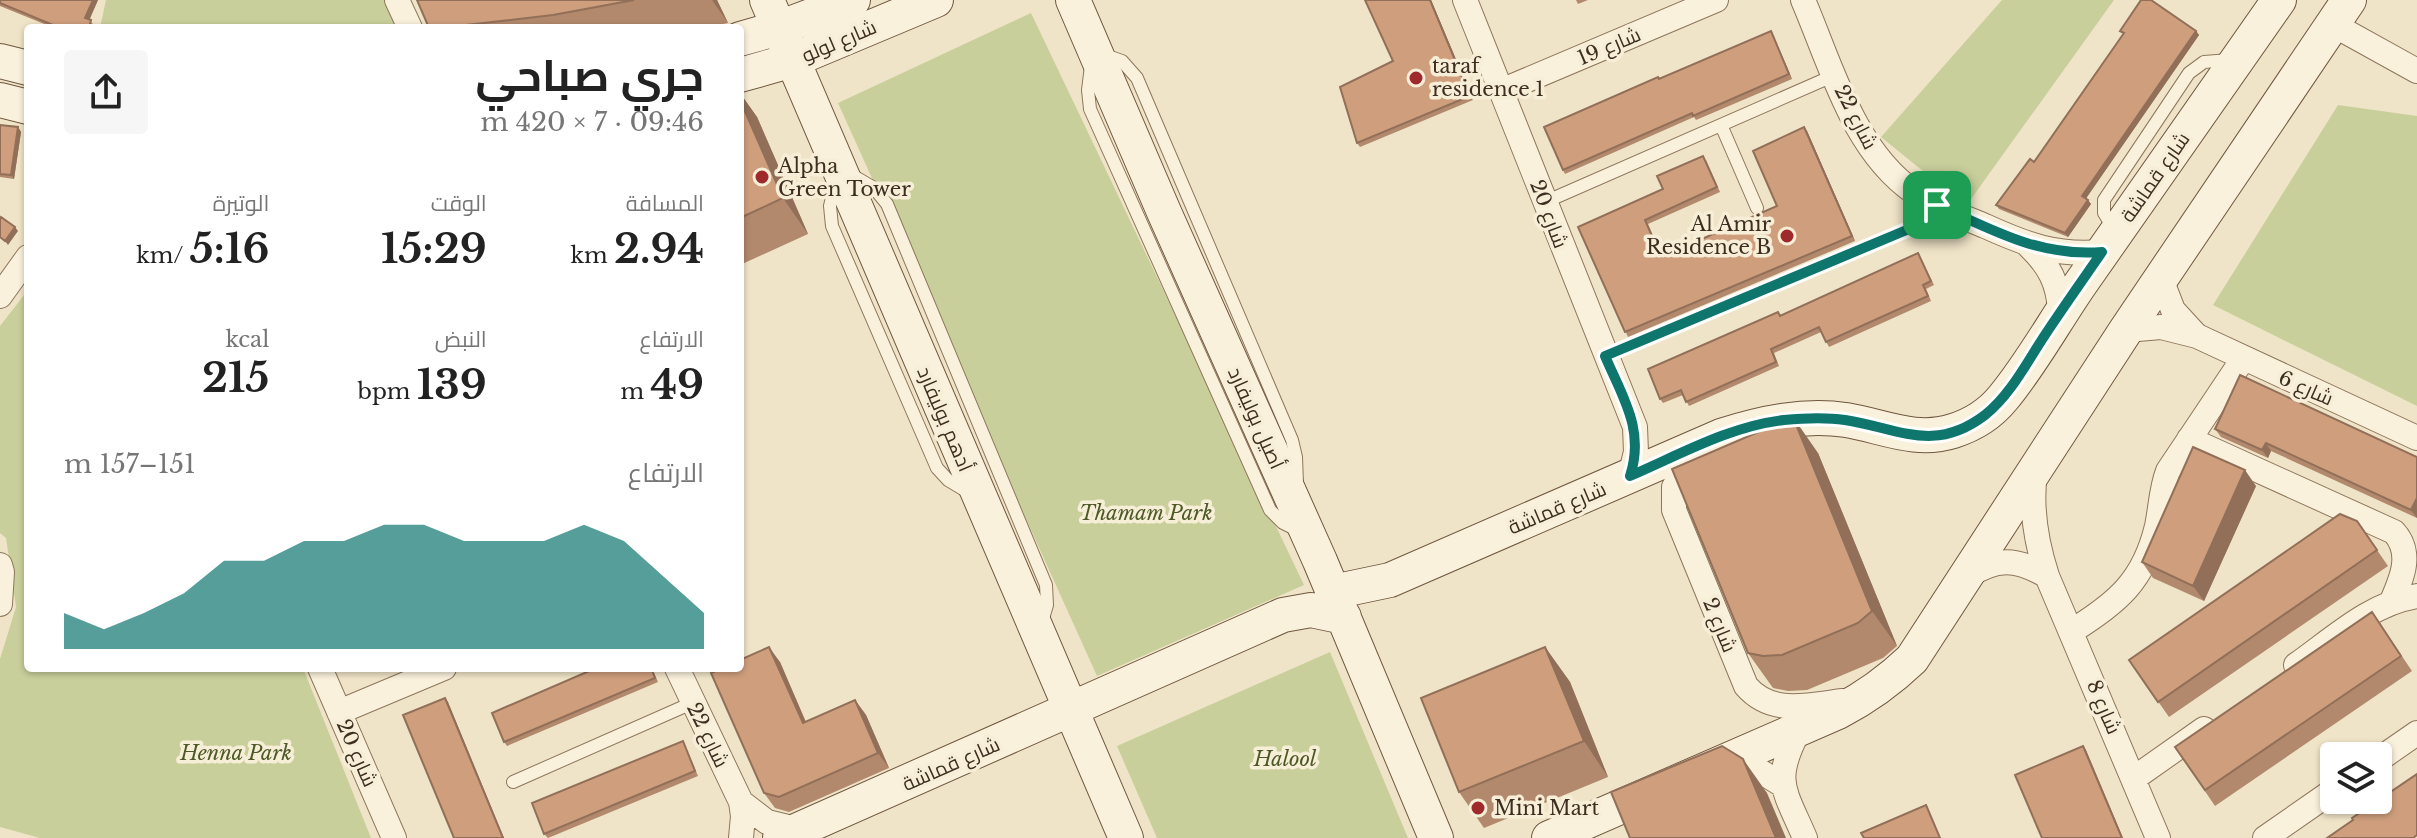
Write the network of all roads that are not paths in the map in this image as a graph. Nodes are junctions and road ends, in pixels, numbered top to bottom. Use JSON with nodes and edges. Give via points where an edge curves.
{"nodes":[{"id":1,"x":397,"y":0,"type":"edge"},
{"id":2,"x":853,"y":0,"type":"edge"},
{"id":3,"x":936,"y":0,"type":"edge"},
{"id":4,"x":1073,"y":0,"type":"edge"},
{"id":5,"x":1465,"y":0,"type":"edge"},
{"id":6,"x":1716,"y":0,"type":"edge"},
{"id":7,"x":1803,"y":0,"type":"edge"},
{"id":8,"x":2282,"y":0,"type":"edge"},
{"id":9,"x":2340,"y":8,"type":"edge"},
{"id":10,"x":773,"y":14,"type":"edge"},
{"id":11,"x":408,"y":24,"type":"edge"},
{"id":12,"x":744,"y":36,"type":"edge"},
{"id":13,"x":1094,"y":52,"type":"junction"},
{"id":14,"x":793,"y":60,"type":"junction"},
{"id":15,"x":0,"y":61,"type":"edge"},
{"id":16,"x":24,"y":67,"type":"edge"},
{"id":17,"x":2417,"y":71,"type":"edge"},
{"id":18,"x":744,"y":74,"type":"edge"},
{"id":19,"x":1835,"y":75,"type":"junction"},
{"id":20,"x":1501,"y":91,"type":"junction"},
{"id":21,"x":0,"y":100,"type":"edge"},
{"id":22,"x":24,"y":106,"type":"edge"},
{"id":23,"x":1721,"y":125,"type":"junction"},
{"id":24,"x":839,"y":168,"type":"junction"},
{"id":25,"x":1545,"y":202,"type":"junction"},
{"id":26,"x":1937,"y":205,"type":"junction"},
{"id":27,"x":1757,"y":208,"type":"dead end"},
{"id":28,"x":1164,"y":212,"type":"junction"},
{"id":29,"x":1200,"y":225,"type":"junction"},
{"id":30,"x":2109,"y":243,"type":"junction"},
{"id":31,"x":2029,"y":246,"type":"junction"},
{"id":32,"x":24,"y":263,"type":"edge"},
{"id":33,"x":2161,"y":279,"type":"junction"},
{"id":34,"x":0,"y":296,"type":"edge"},
{"id":35,"x":2060,"y":312,"type":"junction"},
{"id":36,"x":2126,"y":330,"type":"junction"},
{"id":37,"x":2197,"y":336,"type":"junction"},
{"id":38,"x":1605,"y":356,"type":"junction"},
{"id":39,"x":2243,"y":359,"type":"junction"},
{"id":40,"x":1635,"y":427,"type":"junction"},
{"id":41,"x":2417,"y":438,"type":"edge"},
{"id":42,"x":2189,"y":439,"type":"junction"},
{"id":43,"x":1689,"y":450,"type":"junction"},
{"id":44,"x":2035,"y":471,"type":"junction"},
{"id":45,"x":1630,"y":476,"type":"junction"},
{"id":46,"x":1301,"y":518,"type":"junction"},
{"id":47,"x":0,"y":565,"type":"edge"},
{"id":48,"x":2047,"y":576,"type":"junction"},
{"id":49,"x":1966,"y":577,"type":"junction"},
{"id":50,"x":2417,"y":596,"type":"edge"},
{"id":51,"x":2392,"y":601,"type":"junction"},
{"id":52,"x":0,"y":604,"type":"edge"},
{"id":53,"x":1338,"y":605,"type":"junction"},
{"id":54,"x":1039,"y":631,"type":"junction"},
{"id":55,"x":2072,"y":631,"type":"junction"},
{"id":56,"x":322,"y":672,"type":"edge"},
{"id":57,"x":434,"y":672,"type":"edge"},
{"id":58,"x":679,"y":672,"type":"edge"},
{"id":59,"x":2281,"y":675,"type":"edge"},
{"id":60,"x":1865,"y":698,"type":"junction"},
{"id":61,"x":692,"y":703,"type":"junction"},
{"id":62,"x":1072,"y":711,"type":"junction"},
{"id":63,"x":339,"y":712,"type":"junction"},
{"id":64,"x":2217,"y":720,"type":"edge"},
{"id":65,"x":1799,"y":730,"type":"junction"},
{"id":66,"x":2417,"y":733,"type":"edge"},
{"id":67,"x":2392,"y":750,"type":"edge"},
{"id":68,"x":1737,"y":757,"type":"junction"},
{"id":69,"x":2133,"y":779,"type":"junction"},
{"id":70,"x":513,"y":782,"type":"dead end"},
{"id":71,"x":1781,"y":784,"type":"junction"},
{"id":72,"x":2320,"y":800,"type":"edge"},
{"id":73,"x":741,"y":802,"type":"junction"},
{"id":74,"x":790,"y":834,"type":"edge"},
{"id":75,"x":394,"y":838,"type":"edge"},
{"id":76,"x":741,"y":838,"type":"edge"},
{"id":77,"x":1126,"y":838,"type":"edge"},
{"id":78,"x":1436,"y":838,"type":"edge"},
{"id":79,"x":1549,"y":838,"type":"edge"},
{"id":80,"x":1805,"y":838,"type":"edge"},
{"id":81,"x":2158,"y":838,"type":"edge"},
{"id":82,"x":2265,"y":838,"type":"edge"}],
"edges":[{"from":1,"to":11,"type":"street"},
{"from":2,"to":10,"type":"street","name":"شارع لولو"},
{"from":3,"to":14,"type":"street","name":"شارع لولو"},
{"from":4,"to":13,"type":"street","name":"أصيل بوليفارد"},
{"from":5,"to":20,"type":"street","name":"شارع 20"},
{"from":6,"to":20,"type":"street","name":"شارع 19"},
{"from":7,"to":19,"type":"street","name":"شارع 22"},
{"from":8,"to":9,"type":"street","via":[[2295,18],[2319,27]]},
{"from":8,"to":30,"type":"street","name":"شارع قماشة"},
{"from":9,"to":17,"type":"street"},
{"from":9,"to":33,"type":"street"},
{"from":10,"to":12,"type":"street","name":"شارع لولو"},
{"from":10,"to":14,"type":"street","name":"أدهم بوليفارد"},
{"from":13,"to":28,"type":"street","name":"أصيل بوليفارد"},
{"from":13,"to":29,"type":"lane","via":[[1122,61],[1133,71]]},
{"from":13,"to":46,"type":"lane","via":[[1090,109],[1213,386],[1270,510],[1283,523]]},
{"from":14,"to":18,"type":"street","name":"شارع لولو"},
{"from":14,"to":24,"type":"street","name":"أدهم بوليفارد"},
{"from":15,"to":16,"type":"street"},
{"from":19,"to":23,"type":"lane"},
{"from":19,"to":26,"type":"street","name":"شارع 22","via":[[1876,156],[1900,181]]},
{"from":20,"to":25,"type":"street","name":"شارع 20"},
{"from":21,"to":22,"type":"street"},
{"from":23,"to":25,"type":"lane"},
{"from":23,"to":27,"type":"lane"},
{"from":24,"to":54,"type":"street","name":"أدهم بوليفارد"},
{"from":24,"to":54,"type":"lane","via":[[874,188],[887,204],[1046,585]]},
{"from":25,"to":38,"type":"street","name":"شارع 20"},
{"from":26,"to":31,"type":"street","name":"شارع 22"},
{"from":26,"to":38,"type":"lane","via":[[1909,229]]},
{"from":28,"to":29,"type":"street"},
{"from":28,"to":46,"type":"street","name":"أصيل بوليفارد"},
{"from":29,"to":46,"type":"lane","via":[[1292,440]]},
{"from":30,"to":31,"type":"street","name":"شارع 22","via":[[2058,252]]},
{"from":30,"to":35,"type":"street","name":"شارع قماشة"},
{"from":31,"to":35,"type":"street","name":"شارع 22","via":[[2053,275]]},
{"from":32,"to":34,"type":"street"},
{"from":33,"to":36,"type":"street"},
{"from":33,"to":37,"type":"street","name":"شارع 6","via":[[2173,310]]},
{"from":35,"to":43,"type":"street","name":"شارع قماشة","via":[[2004,397],[1982,417],[1956,430],[1914,436],[1845,420],[1803,418],[1762,424]]},
{"from":36,"to":37,"type":"street","name":"شارع 6","via":[[2161,327]]},
{"from":36,"to":44,"type":"street"},
{"from":37,"to":39,"type":"street","name":"شارع 6"},
{"from":38,"to":40,"type":"street","name":"شارع 20"},
{"from":39,"to":41,"type":"street","name":"شارع 6"},
{"from":39,"to":42,"type":"street"},
{"from":40,"to":43,"type":"street","via":[[1657,443]]},
{"from":40,"to":45,"type":"street","name":"شارع 20"},
{"from":42,"to":51,"type":"street","via":[[2394,532],[2405,562]]},
{"from":42,"to":55,"type":"street","via":[[2163,484],[2157,528],[2136,577],[2112,606]]},
{"from":43,"to":45,"type":"street","name":"شارع قماشة"},
{"from":43,"to":60,"type":"street","name":"شارع 2","via":[[1672,502],[1746,686],[1767,703],[1785,707]]},
{"from":44,"to":48,"type":"street","name":"شارع 8","via":[[2033,521]]},
{"from":44,"to":49,"type":"street"},
{"from":45,"to":53,"type":"street","name":"شارع قماشة","via":[[1362,588]]},
{"from":46,"to":53,"type":"street","name":"أصيل بوليفارد"},
{"from":47,"to":52,"type":"street"},
{"from":48,"to":49,"type":"street","via":[[2007,562],[1986,565]]},
{"from":48,"to":55,"type":"street","name":"شارع 8"},
{"from":49,"to":60,"type":"street","via":[[1912,659]]},
{"from":50,"to":51,"type":"street"},
{"from":51,"to":59,"type":"street"},
{"from":53,"to":62,"type":"street","name":"شارع قماشة","via":[[1283,615]]},
{"from":53,"to":78,"type":"street","name":"أصيل بوليفارد"},
{"from":54,"to":62,"type":"street","name":"أدهم بوليفارد"},
{"from":55,"to":69,"type":"street","name":"شارع 8"},
{"from":56,"to":63,"type":"street","name":"شارع 20"},
{"from":57,"to":63,"type":"street"},
{"from":58,"to":61,"type":"street","name":"شارع 22"},
{"from":60,"to":65,"type":"street"},
{"from":61,"to":70,"type":"lane"},
{"from":61,"to":73,"type":"street","name":"شارع 22"},
{"from":62,"to":74,"type":"street","name":"شارع قماشة"},
{"from":62,"to":77,"type":"street","name":"أدهم بوليفارد"},
{"from":63,"to":75,"type":"street","name":"شارع 20"},
{"from":64,"to":69,"type":"street"},
{"from":65,"to":68,"type":"street"},
{"from":65,"to":71,"type":"street"},
{"from":66,"to":67,"type":"street"},
{"from":68,"to":71,"type":"street"},
{"from":68,"to":79,"type":"street"},
{"from":69,"to":81,"type":"street","name":"شارع 8"},
{"from":71,"to":80,"type":"street"},
{"from":72,"to":82,"type":"street"},
{"from":73,"to":74,"type":"street"},
{"from":73,"to":76,"type":"street","name":"شارع 22"}]}
